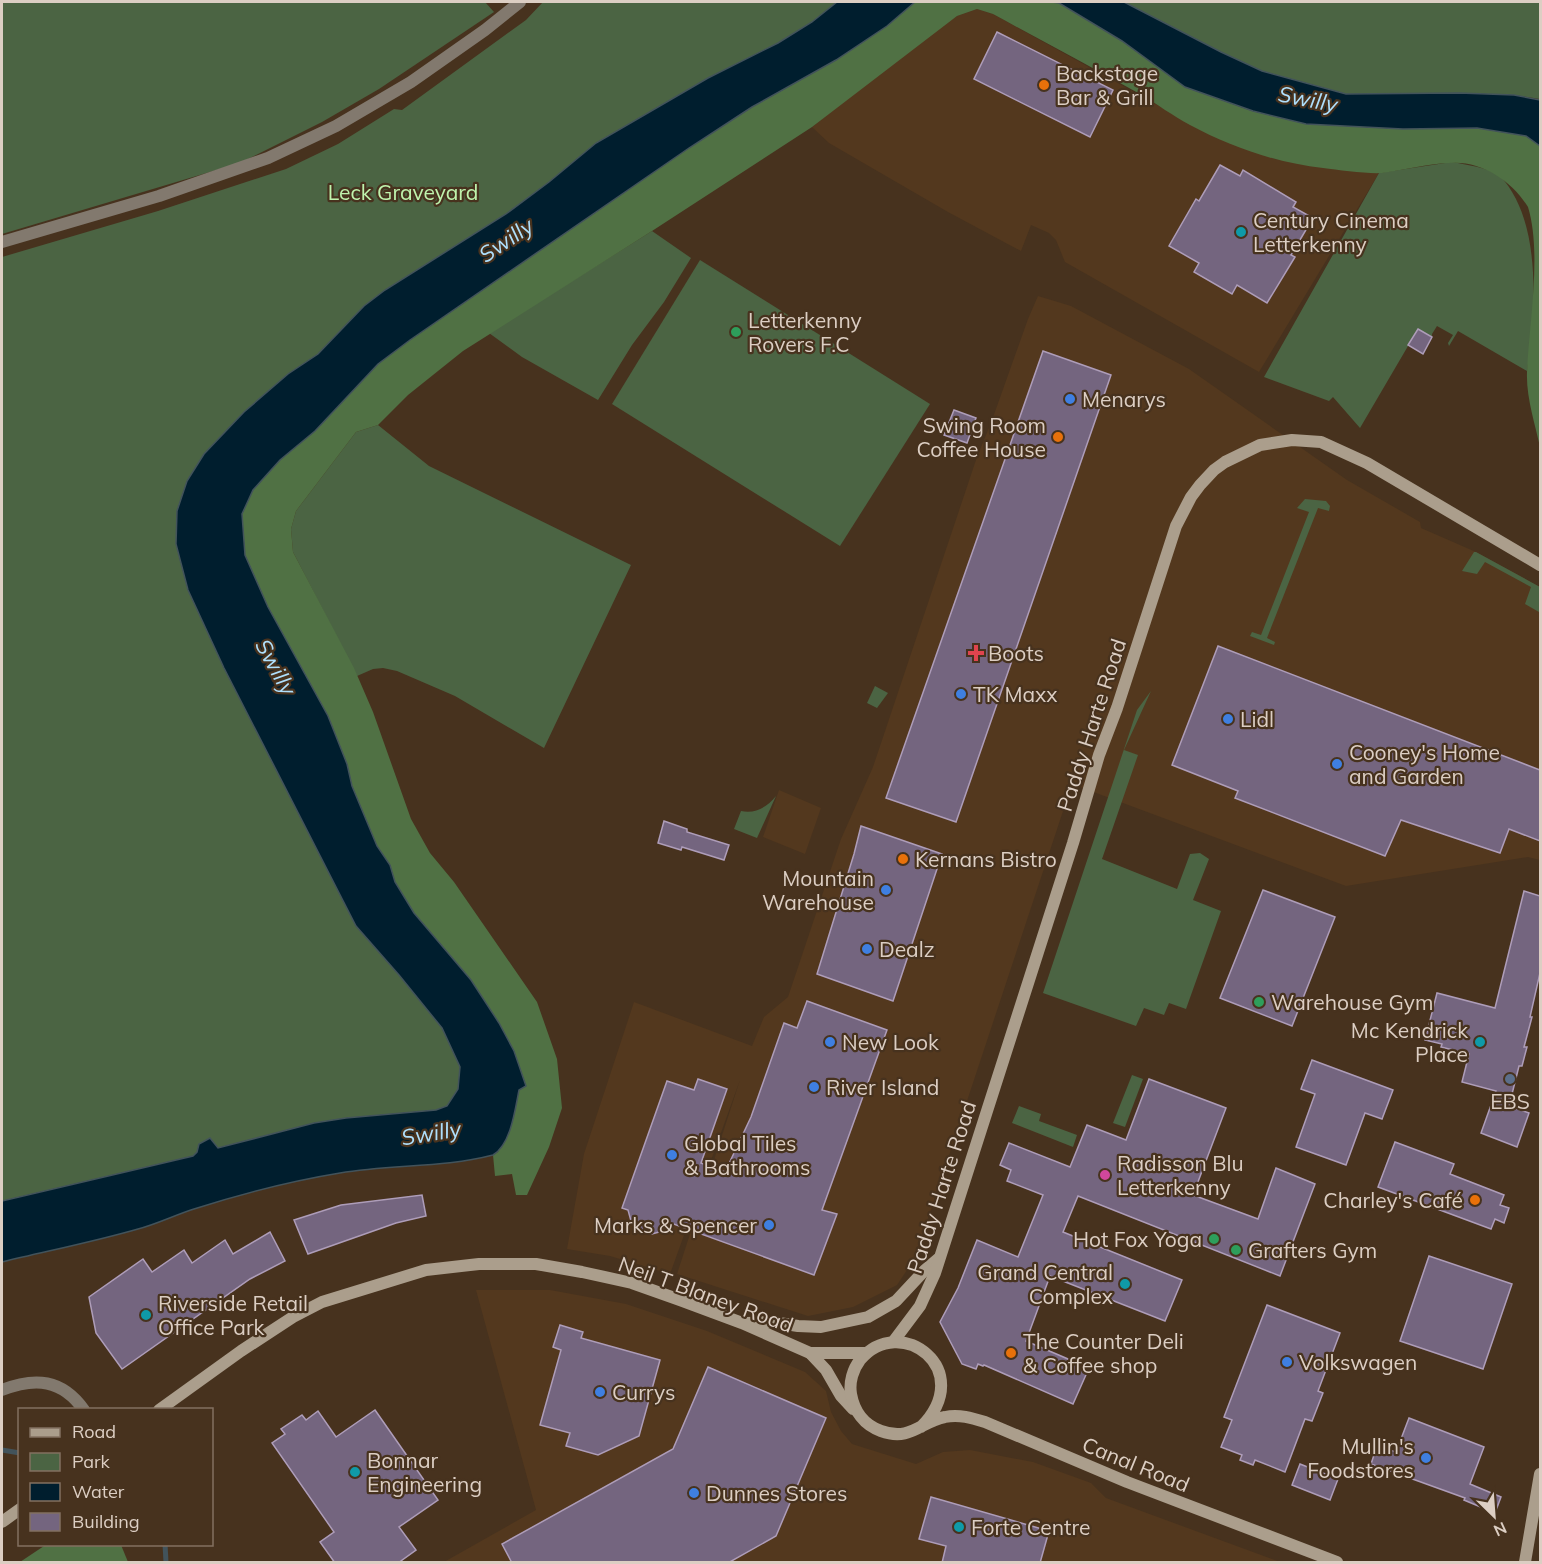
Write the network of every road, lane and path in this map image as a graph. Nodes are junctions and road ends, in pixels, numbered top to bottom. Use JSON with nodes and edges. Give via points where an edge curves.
{"nodes":[{"id":1,"x":520,"y":2,"type":"edge"},
{"id":2,"x":2,"y":242,"type":"edge"},
{"id":3,"x":1540,"y":566,"type":"edge"},
{"id":4,"x":938,"y":1259,"type":"junction"},
{"id":5,"x":742,"y":1323,"type":"junction"},
{"id":6,"x":893,"y":1342,"type":"junction"},
{"id":7,"x":810,"y":1353,"type":"junction"},
{"id":8,"x":866,"y":1353,"type":"junction"},
{"id":9,"x":2,"y":1390,"type":"edge"},
{"id":10,"x":83,"y":1408,"type":"edge"},
{"id":11,"x":162,"y":1408,"type":"edge"},
{"id":12,"x":857,"y":1412,"type":"junction"},
{"id":13,"x":921,"y":1427,"type":"junction"},
{"id":14,"x":1540,"y":1474,"type":"edge"},
{"id":15,"x":18,"y":1510,"type":"edge"},
{"id":16,"x":2,"y":1522,"type":"edge"},
{"id":17,"x":1337,"y":1563,"type":"edge"},
{"id":18,"x":1525,"y":1563,"type":"edge"}],
"edges":[{"from":1,"to":2,"type":"street","via":[[411,82],[336,126],[268,158],[159,196]]},
{"from":3,"to":4,"type":"main road","name":"Paddy Harte Road","via":[[1367,463],[1321,442],[1292,440],[1260,445],[1225,462],[1200,485],[1176,526]]},
{"from":4,"to":5,"type":"main road","via":[[896,1301],[868,1317],[821,1327]]},
{"from":4,"to":6,"type":"main road","name":"Paddy Harte Road","via":[[920,1306]]},
{"from":5,"to":7,"type":"main road","name":"Neil T Blaney Road"},
{"from":5,"to":11,"type":"main road","name":"Neil T Blaney Road","via":[[632,1283],[536,1264],[479,1264],[426,1270],[364,1287],[293,1317]]},
{"from":6,"to":8,"type":"main road"},
{"from":6,"to":13,"type":"main road","via":[[915,1346],[939,1370],[942,1384],[937,1410]]},
{"from":7,"to":8,"type":"main road","name":"Neil T Blaney Road"},
{"from":7,"to":12,"type":"main road","name":"Neil T Blaney Road"},
{"from":8,"to":12,"type":"main road","via":[[851,1377],[850,1389]]},
{"from":9,"to":10,"type":"street","via":[[39,1381],[58,1386]]},
{"from":12,"to":13,"type":"main road","via":[[882,1431],[908,1433]]},
{"from":13,"to":17,"type":"main road","name":"Canal Road","via":[[943,1417],[970,1417]]},
{"from":14,"to":18,"type":"main road"},
{"from":15,"to":16,"type":"main road"}]}
